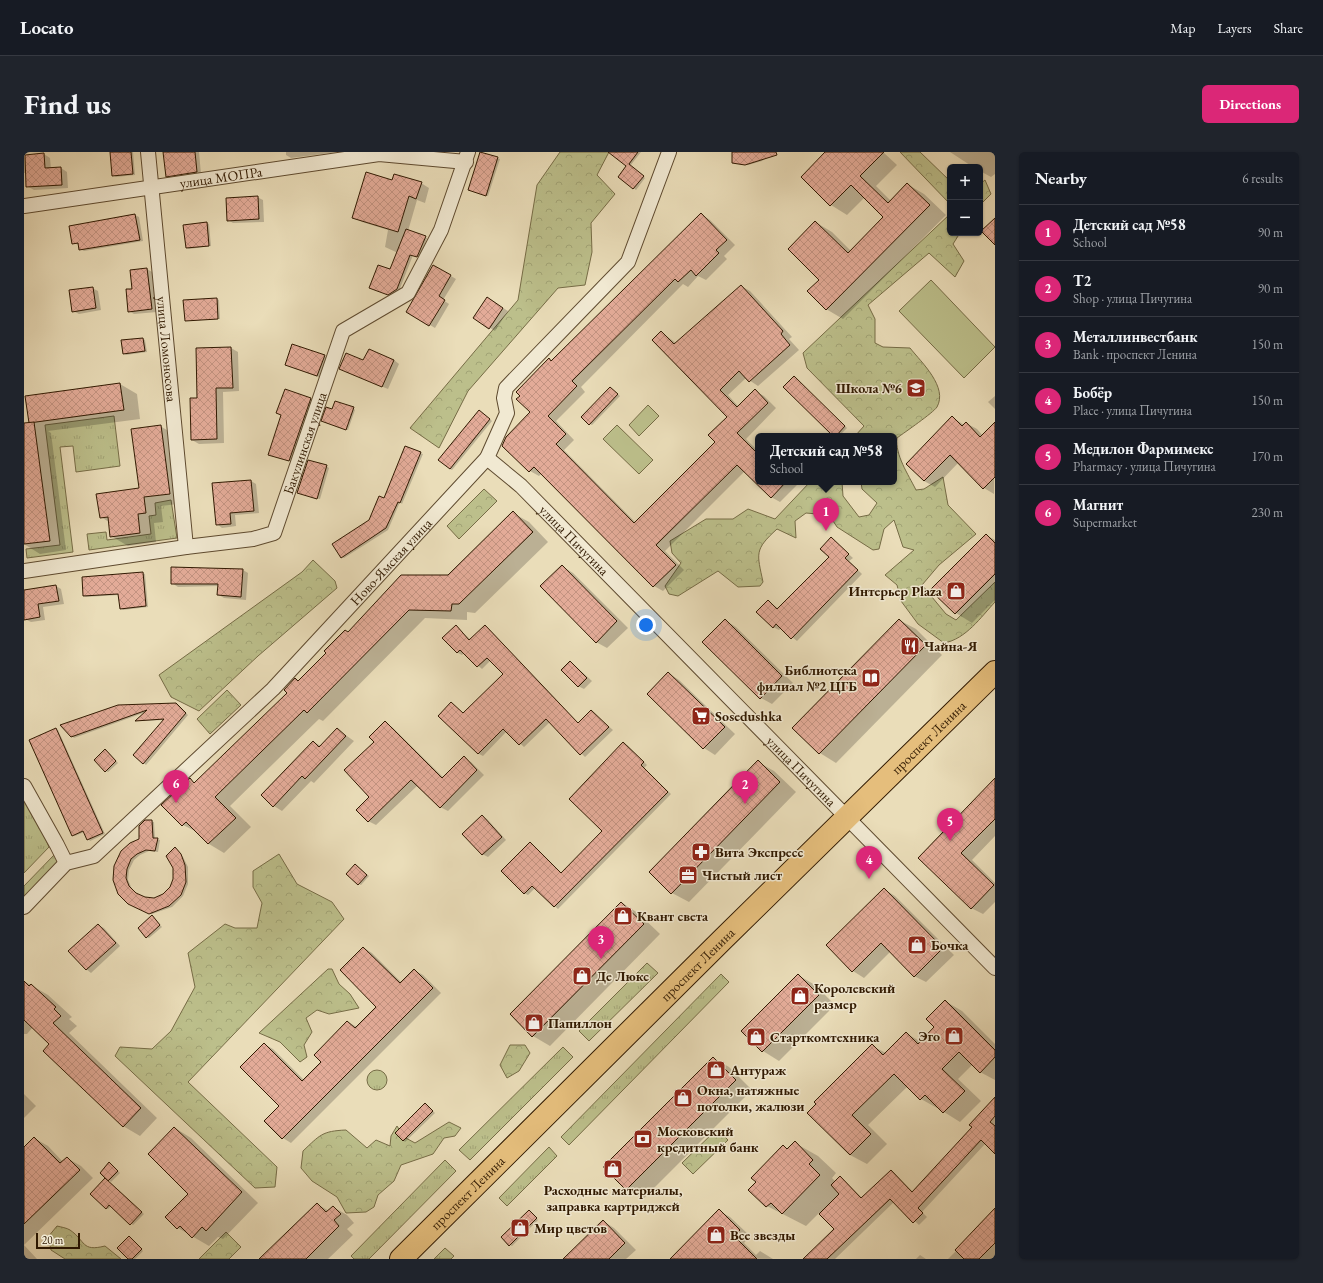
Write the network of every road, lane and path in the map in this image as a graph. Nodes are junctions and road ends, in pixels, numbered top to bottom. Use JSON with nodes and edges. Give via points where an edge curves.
{"nodes":[{"id":1,"x":148,"y":152,"type":"edge"},
{"id":2,"x":669,"y":152,"type":"edge"},
{"id":3,"x":467,"y":157,"type":"edge"},
{"id":4,"x":152,"y":186,"type":"junction"},
{"id":5,"x":24,"y":206,"type":"edge"},
{"id":6,"x":487,"y":458,"type":"junction"},
{"id":7,"x":186,"y":547,"type":"junction"},
{"id":8,"x":24,"y":571,"type":"edge"},
{"id":9,"x":995,"y":672,"type":"edge"},
{"id":10,"x":24,"y":786,"type":"edge"},
{"id":11,"x":846,"y":818,"type":"junction"},
{"id":12,"x":66,"y":863,"type":"junction"},
{"id":13,"x":24,"y":907,"type":"edge"},
{"id":14,"x":995,"y":968,"type":"edge"},
{"id":15,"x":402,"y":1259,"type":"edge"}],
"edges":[{"from":1,"to":4,"type":"street","name":"улица Ломоносова"},
{"from":2,"to":6,"type":"street","name":"Ново-Ямская улица","via":[[628,262],[506,388],[506,413]]},
{"from":3,"to":4,"type":"street","name":"улица МОПРа","via":[[379,154]]},
{"from":3,"to":7,"type":"street","name":"Бакулинская улица","via":[[441,230],[408,293],[343,331],[274,533],[253,539]]},
{"from":4,"to":5,"type":"street","name":"улица МОПРа"},
{"from":4,"to":7,"type":"street","name":"улица Ломоносова"},
{"from":6,"to":11,"type":"street","name":"улица Пичугина","via":[[521,486]]},
{"from":6,"to":12,"type":"street","name":"Ново-Ямская улица","via":[[273,689],[94,856]]},
{"from":7,"to":8,"type":"street","name":"Бакулинская улица"},
{"from":9,"to":11,"type":"main road","name":"проспект Ленина"},
{"from":10,"to":12,"type":"street"},
{"from":11,"to":14,"type":"street","name":"улица Пичугина"},
{"from":11,"to":15,"type":"main road","name":"проспект Ленина"},
{"from":12,"to":13,"type":"street"}]}
